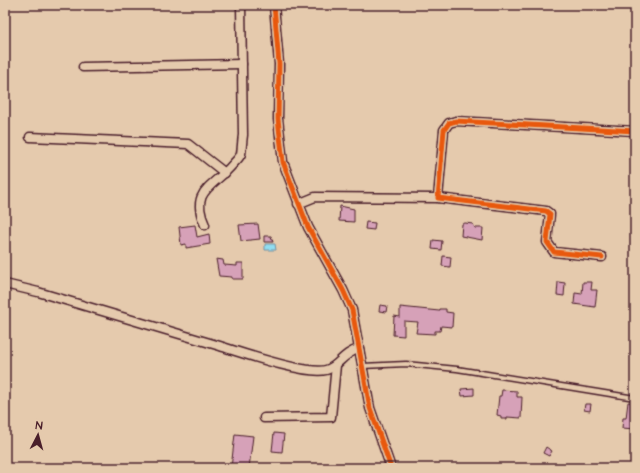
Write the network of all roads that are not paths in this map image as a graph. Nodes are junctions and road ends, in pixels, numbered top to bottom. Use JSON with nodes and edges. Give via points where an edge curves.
{"nodes":[{"id":1,"x":241,"y":5,"type":"edge"},
{"id":2,"x":274,"y":5,"type":"edge"},
{"id":3,"x":242,"y":64,"type":"junction"},
{"id":4,"x":83,"y":67,"type":"dead end"},
{"id":5,"x":635,"y":131,"type":"edge"},
{"id":6,"x":30,"y":137,"type":"dead end"},
{"id":7,"x":226,"y":173,"type":"junction"},
{"id":8,"x":438,"y":198,"type":"junction"},
{"id":9,"x":298,"y":204,"type":"junction"},
{"id":10,"x":205,"y":225,"type":"dead end"},
{"id":11,"x":602,"y":257,"type":"dead end"},
{"id":12,"x":5,"y":284,"type":"edge"},
{"id":13,"x":359,"y":349,"type":"junction"},
{"id":14,"x":336,"y":365,"type":"junction"},
{"id":15,"x":362,"y":366,"type":"junction"},
{"id":16,"x":635,"y":398,"type":"edge"},
{"id":17,"x":264,"y":418,"type":"dead end"},
{"id":18,"x":391,"y":468,"type":"edge"}],
"edges":[{"from":1,"to":3,"type":"street"},
{"from":2,"to":9,"type":"street","via":[[279,64],[278,119],[283,162]]},
{"from":3,"to":4,"type":"street"},
{"from":3,"to":7,"type":"street","via":[[243,135],[240,155]]},
{"from":5,"to":8,"type":"street","via":[[456,121],[449,123],[444,130]]},
{"from":6,"to":7,"type":"street","via":[[188,144]]},
{"from":7,"to":10,"type":"street","via":[[207,188],[200,198],[200,214]]},
{"from":8,"to":9,"type":"street","via":[[315,197]]},
{"from":8,"to":11,"type":"street","via":[[546,211],[550,214],[547,242],[554,252]]},
{"from":9,"to":13,"type":"street","via":[[352,310]]},
{"from":12,"to":14,"type":"street","via":[[270,361],[315,371],[326,370]]},
{"from":13,"to":14,"type":"street","via":[[350,352]]},
{"from":13,"to":15,"type":"street"},
{"from":14,"to":17,"type":"street","via":[[331,417]]},
{"from":15,"to":16,"type":"lane","via":[[406,364],[457,369]]},
{"from":15,"to":18,"type":"street","via":[[370,408]]}]}
